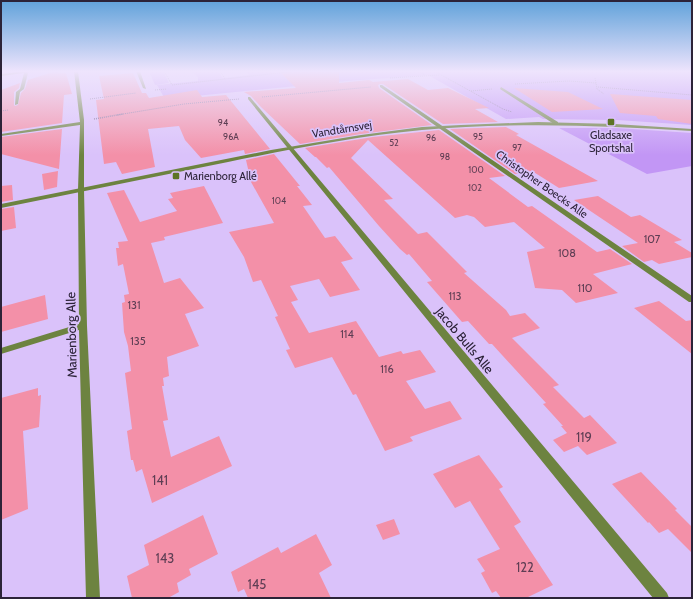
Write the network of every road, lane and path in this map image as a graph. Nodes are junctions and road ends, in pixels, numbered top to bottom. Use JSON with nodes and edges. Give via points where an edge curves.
{"nodes":[{"id":1,"x":17,"y":99,"type":"edge"},
{"id":2,"x":92,"y":99,"type":"edge"},
{"id":3,"x":239,"y":99,"type":"edge"},
{"id":4,"x":250,"y":99,"type":"edge"},
{"id":5,"x":400,"y":99,"type":"edge"},
{"id":6,"x":485,"y":99,"type":"edge"},
{"id":7,"x":518,"y":99,"type":"edge"},
{"id":8,"x":79,"y":101,"type":"joint"},
{"id":9,"x":16,"y":104,"type":"dead end"},
{"id":10,"x":513,"y":113,"type":"dead end"},
{"id":11,"x":82,"y":122,"type":"junction"},
{"id":12,"x":556,"y":123,"type":"junction"},
{"id":13,"x":442,"y":127,"type":"junction"},
{"id":14,"x":692,"y":130,"type":"edge"},
{"id":15,"x":1,"y":135,"type":"edge"},
{"id":16,"x":290,"y":148,"type":"junction"},
{"id":17,"x":81,"y":190,"type":"junction"},
{"id":18,"x":1,"y":206,"type":"edge"},
{"id":19,"x":692,"y":300,"type":"edge"},
{"id":20,"x":83,"y":326,"type":"junction"},
{"id":21,"x":1,"y":351,"type":"edge"},
{"id":22,"x":93,"y":598,"type":"edge"},
{"id":23,"x":662,"y":598,"type":"edge"}],
"edges":[{"from":1,"to":9,"type":"street"},
{"from":2,"to":8,"type":"path"},
{"from":3,"to":11,"type":"path","via":[[184,104]]},
{"from":4,"to":16,"type":"street","name":"Jacob Bulls Alle"},
{"from":5,"to":13,"type":"street","name":"Christopher Boecks Alle"},
{"from":6,"to":10,"type":"path"},
{"from":7,"to":12,"type":"street"},
{"from":8,"to":11,"type":"street","name":"Marienborg Alle"},
{"from":11,"to":15,"type":"street"},
{"from":11,"to":17,"type":"street","name":"Marienborg Alle"},
{"from":12,"to":13,"type":"street","name":"Vandtårnsvej"},
{"from":12,"to":14,"type":"street","name":"Vandtårnsvej"},
{"from":13,"to":16,"type":"street","name":"Vandtårnsvej"},
{"from":13,"to":19,"type":"street","name":"Christopher Boecks Alle"},
{"from":16,"to":17,"type":"street","name":"Vandtårnsvej"},
{"from":16,"to":23,"type":"street","name":"Jacob Bulls Alle"},
{"from":17,"to":18,"type":"street","name":"Vandtårnsvej"},
{"from":17,"to":20,"type":"street","name":"Marienborg Alle"},
{"from":20,"to":21,"type":"street"},
{"from":20,"to":22,"type":"street","name":"Marienborg Alle"}]}
